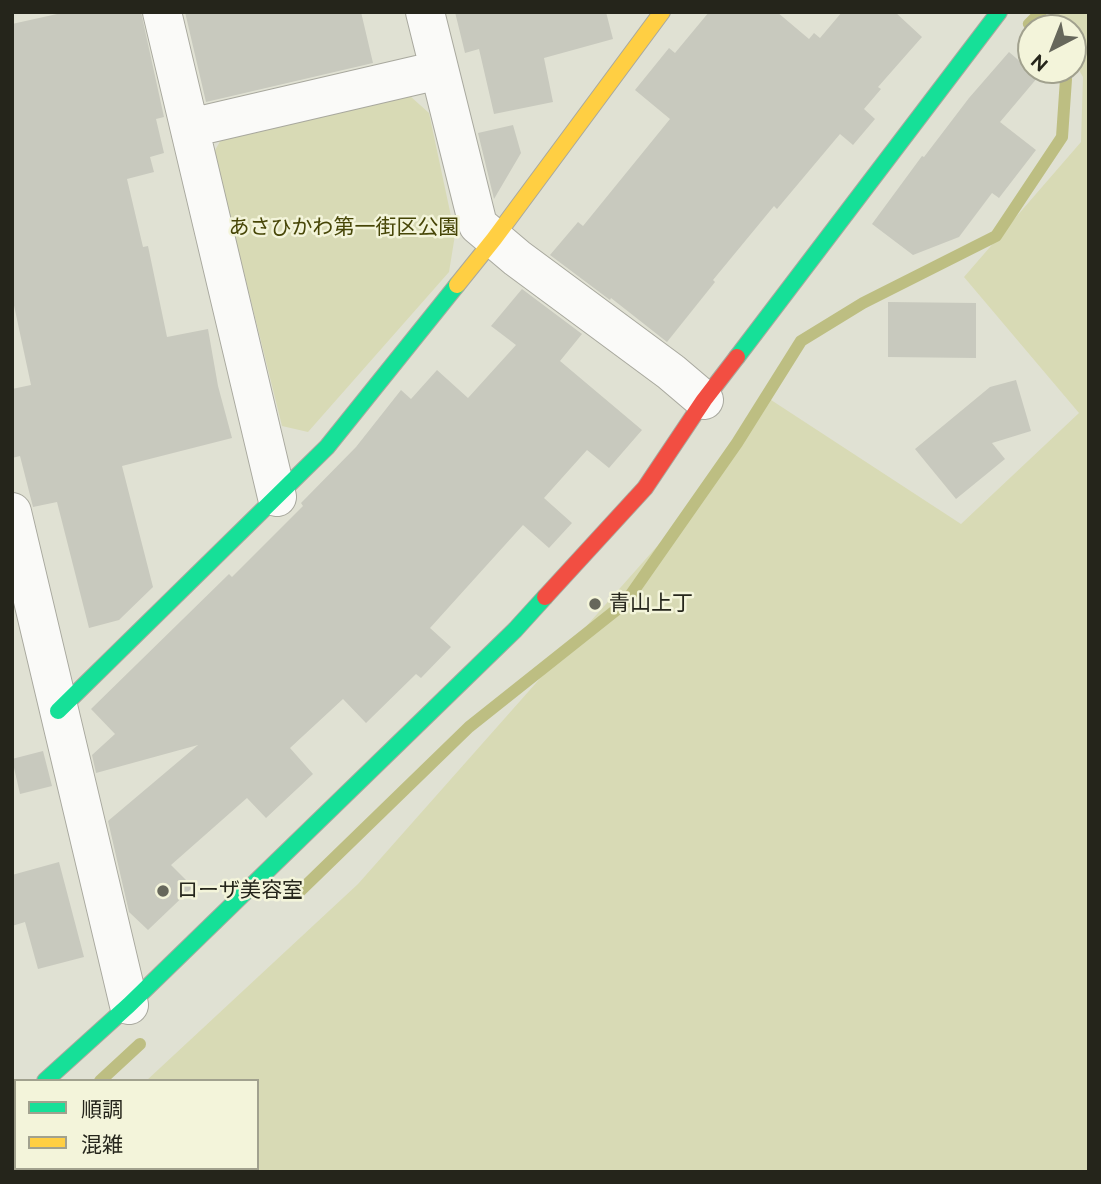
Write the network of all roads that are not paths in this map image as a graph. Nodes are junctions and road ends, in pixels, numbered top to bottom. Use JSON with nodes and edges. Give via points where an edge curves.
{"nodes":[{"id":1,"x":162,"y":12,"type":"edge"},
{"id":2,"x":425,"y":12,"type":"edge"},
{"id":3,"x":662,"y":12,"type":"edge"},
{"id":4,"x":999,"y":12,"type":"edge"},
{"id":5,"x":439,"y":70,"type":"junction"},
{"id":6,"x":190,"y":128,"type":"junction"},
{"id":7,"x":494,"y":239,"type":"junction"},
{"id":8,"x":704,"y":400,"type":"junction"},
{"id":9,"x":277,"y":496,"type":"junction"},
{"id":10,"x":12,"y":512,"type":"edge"},
{"id":11,"x":58,"y":711,"type":"junction"},
{"id":12,"x":129,"y":1005,"type":"junction"},
{"id":13,"x":47,"y":1079,"type":"edge"}],
"edges":[{"from":1,"to":6,"type":"street"},
{"from":2,"to":5,"type":"street"},
{"from":3,"to":7,"type":"street"},
{"from":4,"to":8,"type":"street"},
{"from":5,"to":6,"type":"street"},
{"from":5,"to":7,"type":"street","via":[[478,225]]},
{"from":6,"to":9,"type":"street"},
{"from":7,"to":8,"type":"street"},
{"from":7,"to":9,"type":"street","via":[[327,447]]},
{"from":8,"to":12,"type":"street","via":[[645,488],[515,630]]},
{"from":9,"to":11,"type":"street"},
{"from":10,"to":11,"type":"street"},
{"from":11,"to":12,"type":"street"},
{"from":12,"to":13,"type":"street"}]}
